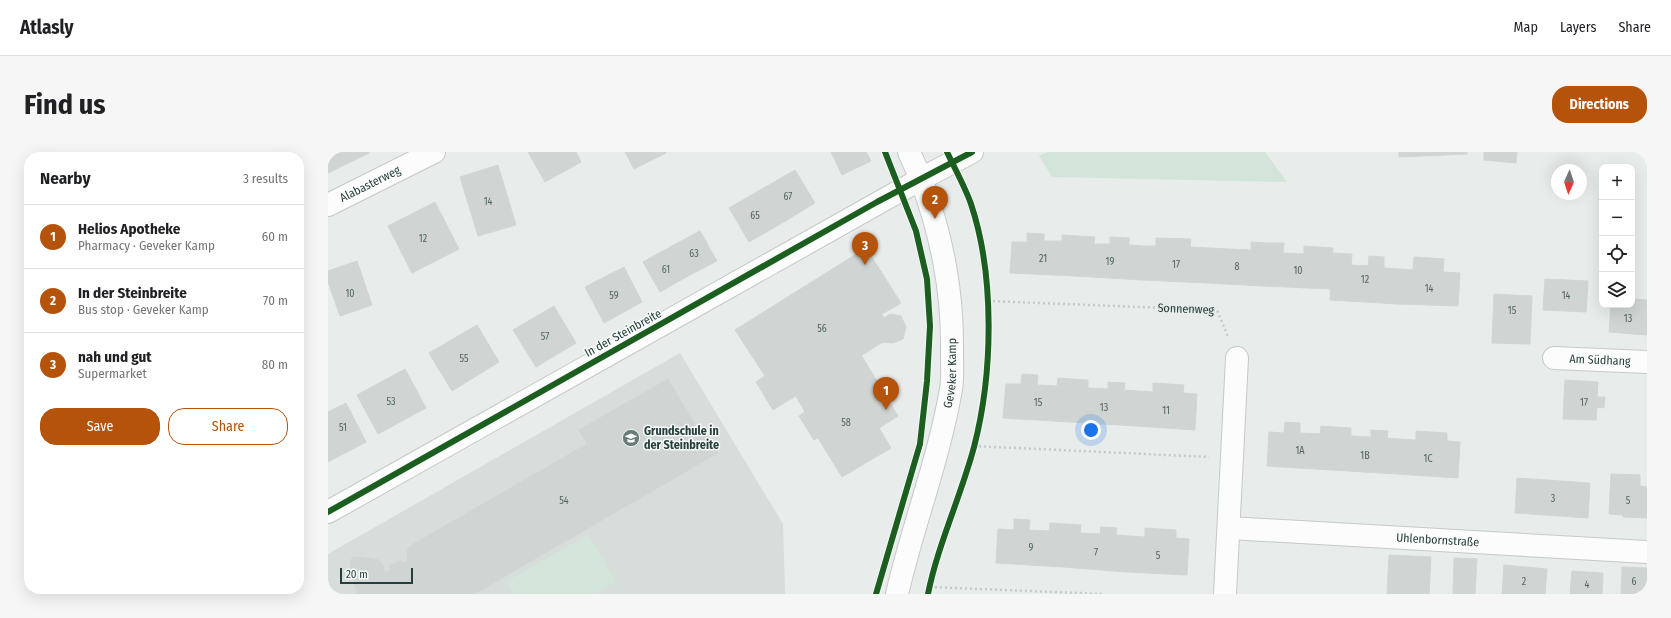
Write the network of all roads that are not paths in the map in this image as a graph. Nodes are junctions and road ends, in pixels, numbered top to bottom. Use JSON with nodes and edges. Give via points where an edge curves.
{"nodes":[{"id":1,"x":434,"y":152,"type":"edge"},
{"id":2,"x":909,"y":152,"type":"edge"},
{"id":3,"x":972,"y":152,"type":"edge"},
{"id":4,"x":921,"y":179,"type":"junction"},
{"id":5,"x":328,"y":205,"type":"edge"},
{"id":6,"x":1237,"y":358,"type":"road end"},
{"id":7,"x":1554,"y":358,"type":"dead end"},
{"id":8,"x":1647,"y":362,"type":"edge"},
{"id":9,"x":328,"y":512,"type":"edge"},
{"id":10,"x":1229,"y":528,"type":"junction"},
{"id":11,"x":1647,"y":552,"type":"edge"},
{"id":12,"x":897,"y":594,"type":"edge"},
{"id":13,"x":1225,"y":594,"type":"edge"}],
"edges":[{"from":1,"to":5,"type":"street","name":"Alabasterweg"},
{"from":2,"to":4,"type":"street","name":"Geveker Kamp"},
{"from":3,"to":4,"type":"street","name":"In der Steinbreite"},
{"from":4,"to":9,"type":"street","name":"In der Steinbreite"},
{"from":4,"to":12,"type":"street","name":"Geveker Kamp","via":[[936,219],[950,292],[952,388]]},
{"from":6,"to":10,"type":"street"},
{"from":7,"to":8,"type":"street","name":"Am Südhang"},
{"from":10,"to":11,"type":"street","name":"Uhlenbornstraße"},
{"from":10,"to":13,"type":"street"}]}
